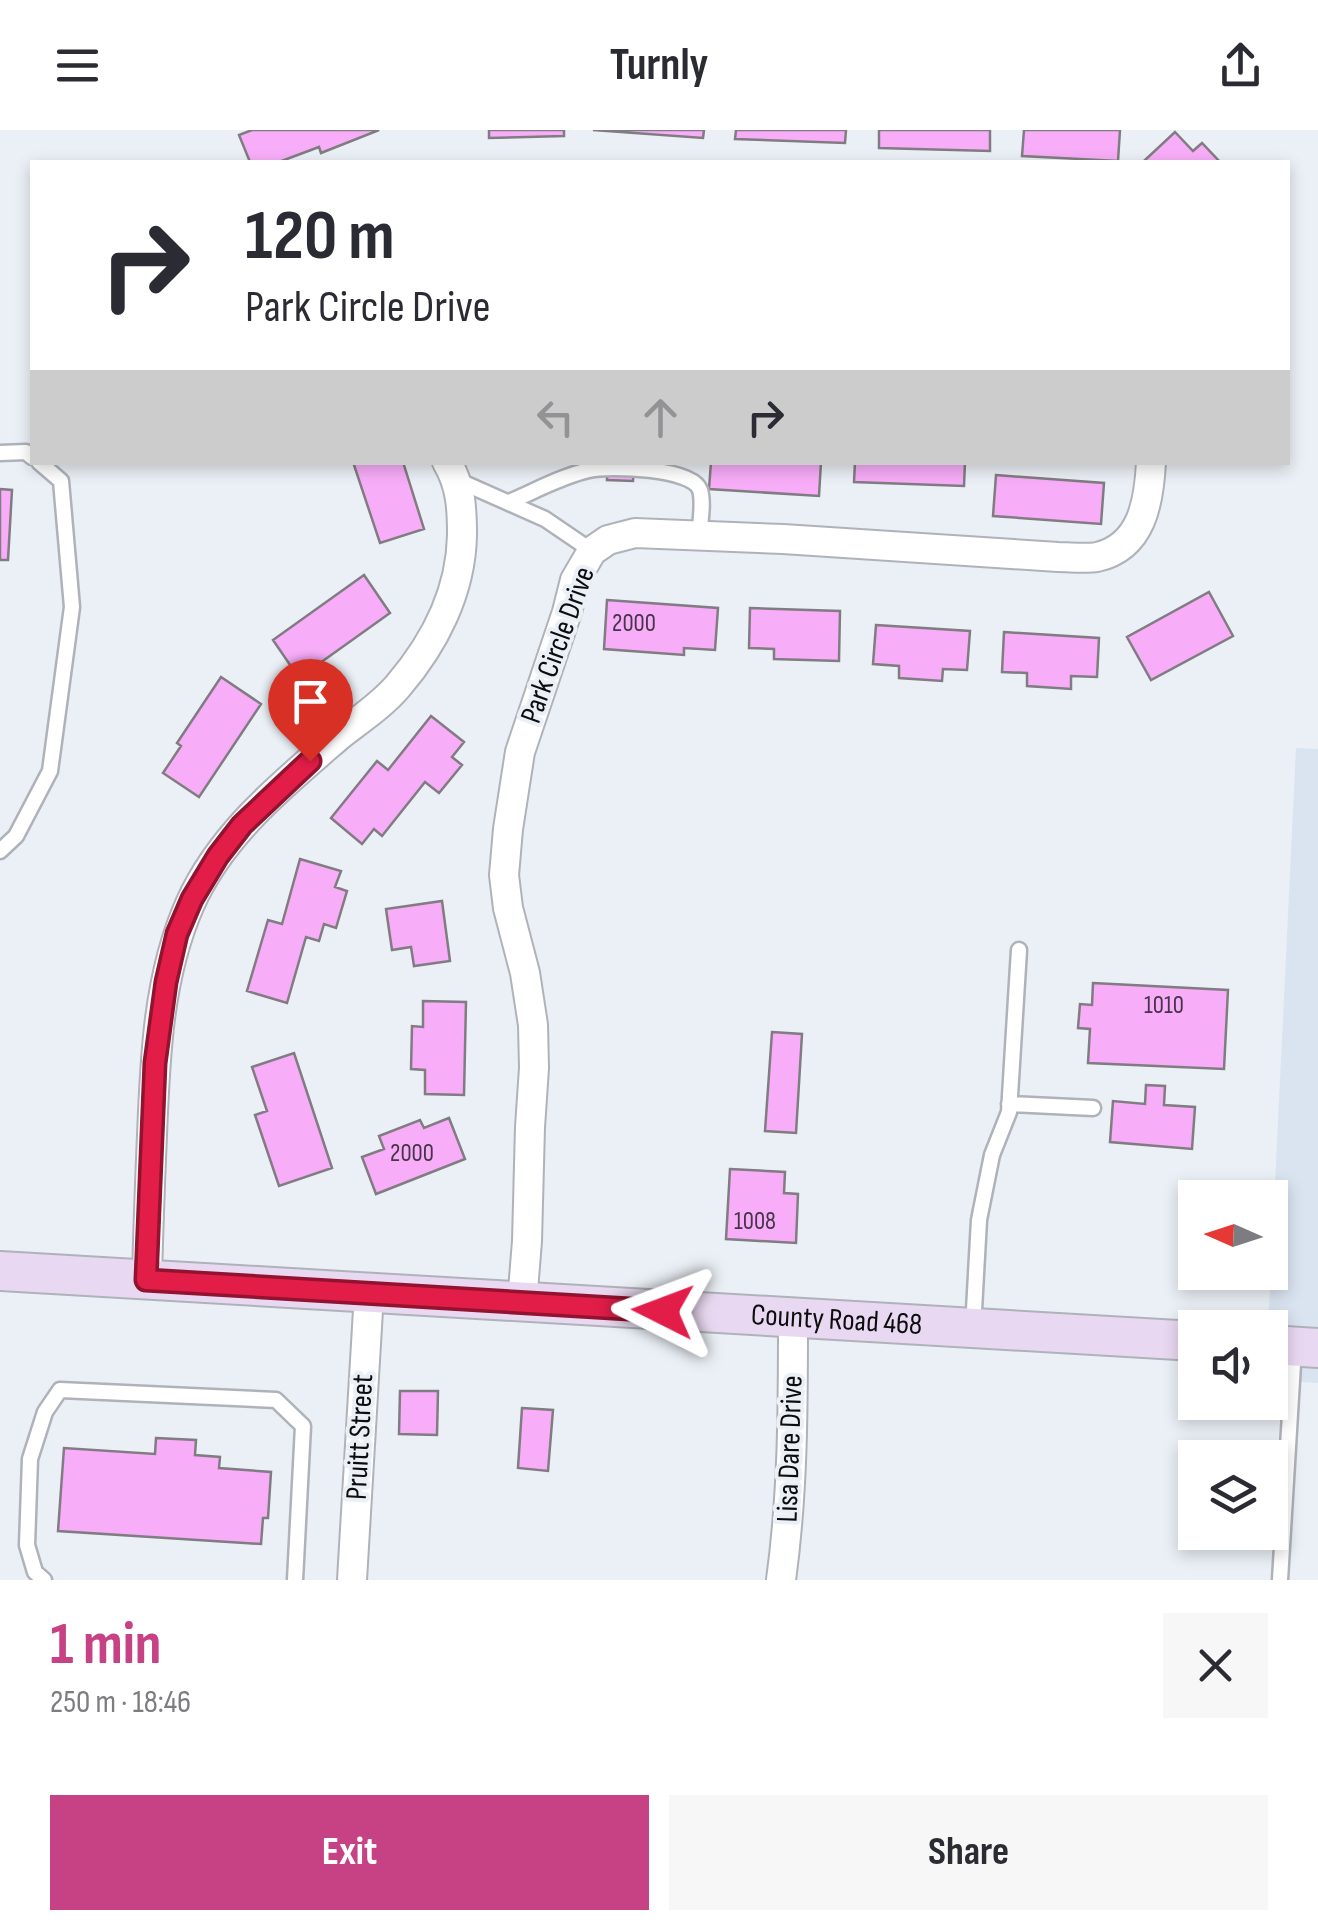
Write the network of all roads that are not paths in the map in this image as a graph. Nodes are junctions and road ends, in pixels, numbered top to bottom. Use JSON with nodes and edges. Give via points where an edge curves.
{"nodes":[{"id":1,"x":0,"y":453,"type":"edge"},
{"id":2,"x":30,"y":455,"type":"edge"},
{"id":3,"x":42,"y":465,"type":"edge"},
{"id":4,"x":1151,"y":465,"type":"edge"},
{"id":5,"x":452,"y":471,"type":"edge"},
{"id":6,"x":510,"y":502,"type":"junction"},
{"id":7,"x":699,"y":537,"type":"junction"},
{"id":8,"x":592,"y":551,"type":"junction"},
{"id":9,"x":0,"y":852,"type":"edge"},
{"id":10,"x":1020,"y":950,"type":"dead end"},
{"id":11,"x":1010,"y":1104,"type":"junction"},
{"id":12,"x":1093,"y":1108,"type":"dead end"},
{"id":13,"x":0,"y":1271,"type":"edge"},
{"id":14,"x":146,"y":1280,"type":"junction"},
{"id":15,"x":369,"y":1294,"type":"junction"},
{"id":16,"x":522,"y":1303,"type":"junction"},
{"id":17,"x":794,"y":1318,"type":"junction"},
{"id":18,"x":973,"y":1328,"type":"junction"},
{"id":19,"x":1178,"y":1340,"type":"edge"},
{"id":20,"x":1294,"y":1347,"type":"edge"},
{"id":21,"x":44,"y":1580,"type":"edge"},
{"id":22,"x":295,"y":1580,"type":"edge"},
{"id":23,"x":352,"y":1580,"type":"edge"},
{"id":24,"x":780,"y":1580,"type":"edge"},
{"id":25,"x":1280,"y":1580,"type":"edge"}],
"edges":[{"from":1,"to":2,"type":"lane"},
{"from":3,"to":9,"type":"lane","via":[[61,481],[72,607],[50,771],[16,836]]},
{"from":4,"to":7,"type":"street","name":"Park Circle Drive","via":[[1132,538],[1096,557]]},
{"from":5,"to":6,"type":"lane"},
{"from":5,"to":14,"type":"street","via":[[462,503],[456,581],[422,655],[396,689],[242,825],[209,870],[177,934],[155,1063]]},
{"from":6,"to":7,"type":"lane","via":[[589,470],[665,472],[700,488]]},
{"from":6,"to":8,"type":"lane"},
{"from":7,"to":8,"type":"street","name":"Park Circle Drive","via":[[634,533]]},
{"from":8,"to":16,"type":"street","name":"Park Circle Drive","via":[[574,580],[520,752],[505,860],[508,908],[526,973],[534,1068]]},
{"from":10,"to":11,"type":"lane"},
{"from":11,"to":12,"type":"lane"},
{"from":11,"to":18,"type":"lane","via":[[979,1220]]},
{"from":13,"to":14,"type":"street","name":"County Road 468"},
{"from":14,"to":15,"type":"street","name":"County Road 468"},
{"from":15,"to":16,"type":"street","name":"County Road 468"},
{"from":15,"to":23,"type":"street","name":"Pruitt Street"},
{"from":16,"to":17,"type":"street","name":"County Road 468"},
{"from":17,"to":18,"type":"street","name":"County Road 468"},
{"from":17,"to":24,"type":"street","name":"Lisa Dare Drive","via":[[789,1520]]},
{"from":18,"to":19,"type":"street","name":"County Road 468"},
{"from":20,"to":25,"type":"lane"},
{"from":21,"to":22,"type":"lane","via":[[26,1545],[30,1459],[60,1390],[276,1400],[303,1426]]}]}
